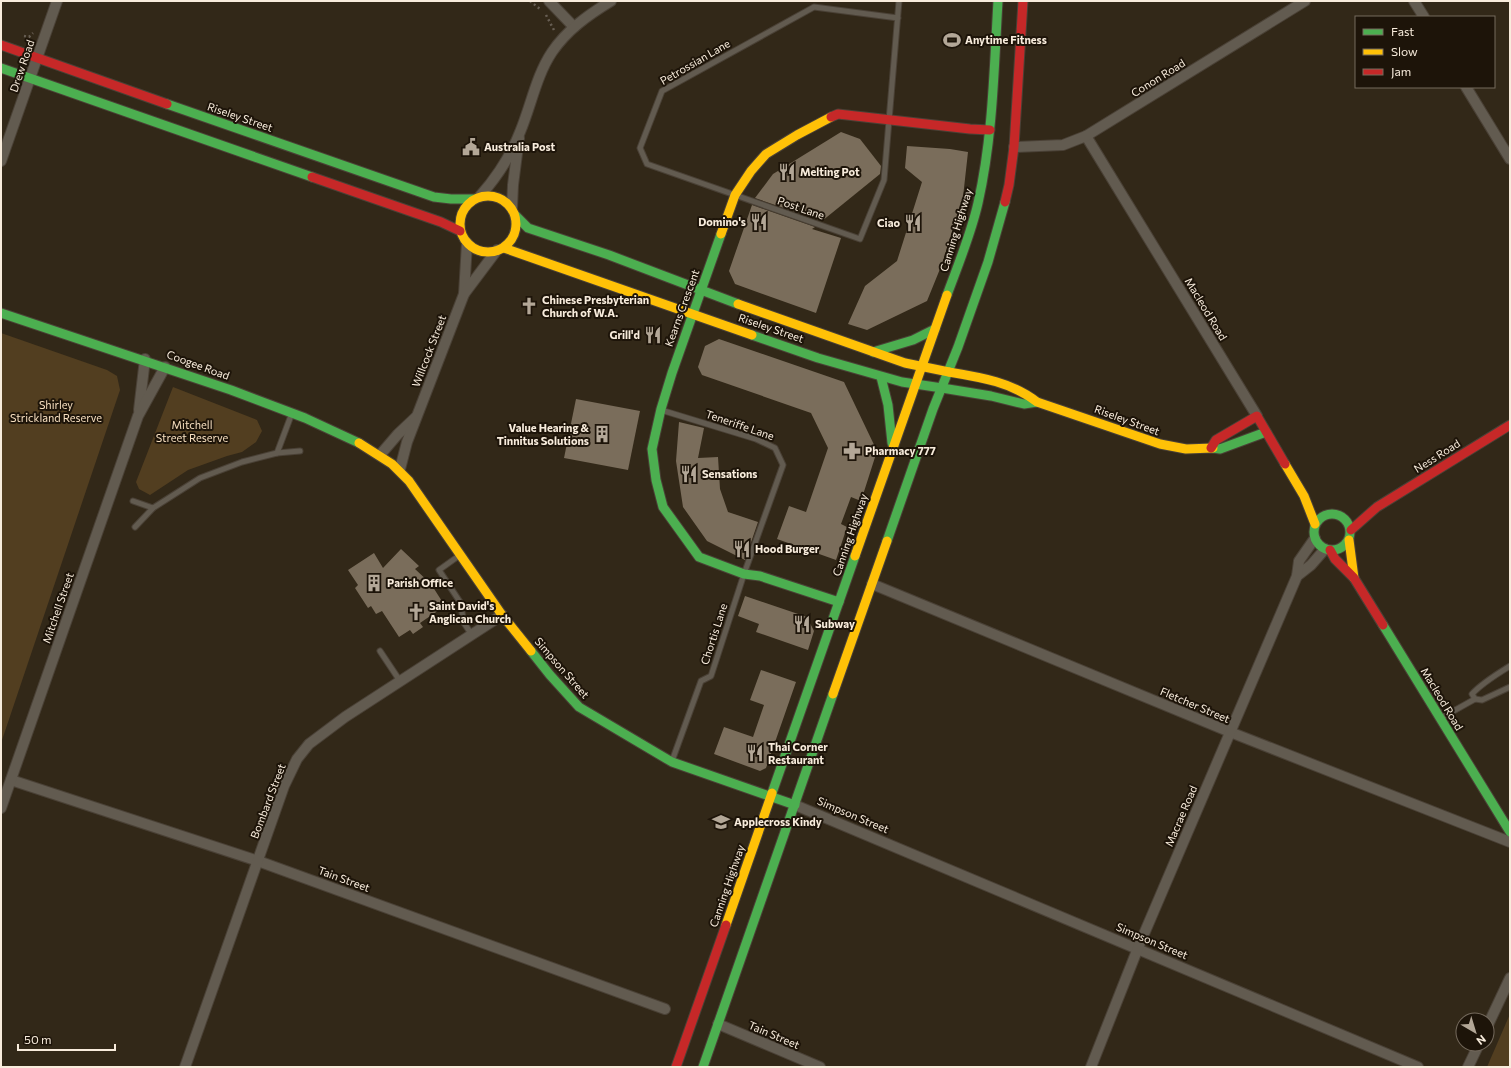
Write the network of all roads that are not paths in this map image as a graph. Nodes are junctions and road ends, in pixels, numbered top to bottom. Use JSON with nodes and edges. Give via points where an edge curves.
{"nodes":[{"id":1,"x":57,"y":1,"type":"edge"},
{"id":2,"x":549,"y":1,"type":"edge"},
{"id":3,"x":611,"y":1,"type":"edge"},
{"id":4,"x":899,"y":1,"type":"edge"},
{"id":5,"x":998,"y":1,"type":"edge"},
{"id":6,"x":1022,"y":1,"type":"edge"},
{"id":7,"x":1305,"y":1,"type":"edge"},
{"id":8,"x":1414,"y":1,"type":"edge"},
{"id":9,"x":1423,"y":16,"type":"edge"},
{"id":10,"x":898,"y":18,"type":"junction"},
{"id":11,"x":574,"y":27,"type":"junction"},
{"id":12,"x":1,"y":45,"type":"edge"},
{"id":13,"x":37,"y":58,"type":"junction"},
{"id":14,"x":1,"y":68,"type":"edge"},
{"id":15,"x":31,"y":79,"type":"junction"},
{"id":16,"x":1467,"y":88,"type":"edge"},
{"id":17,"x":890,"y":119,"type":"junction"},
{"id":18,"x":990,"y":130,"type":"junction"},
{"id":19,"x":520,"y":132,"type":"junction"},
{"id":20,"x":1086,"y":136,"type":"junction"},
{"id":21,"x":1014,"y":147,"type":"junction"},
{"id":22,"x":1510,"y":158,"type":"edge"},
{"id":23,"x":1,"y":162,"type":"edge"},
{"id":24,"x":735,"y":195,"type":"junction"},
{"id":25,"x":477,"y":197,"type":"junction"},
{"id":26,"x":514,"y":212,"type":"junction"},
{"id":27,"x":460,"y":231,"type":"junction"},
{"id":28,"x":467,"y":243,"type":"junction"},
{"id":29,"x":500,"y":249,"type":"junction"},
{"id":30,"x":702,"y":290,"type":"junction"},
{"id":31,"x":464,"y":294,"type":"junction"},
{"id":32,"x":1,"y":313,"type":"edge"},
{"id":33,"x":693,"y":313,"type":"junction"},
{"id":34,"x":935,"y":329,"type":"junction"},
{"id":35,"x":874,"y":352,"type":"junction"},
{"id":36,"x":145,"y":359,"type":"junction"},
{"id":37,"x":166,"y":366,"type":"junction"},
{"id":38,"x":921,"y":367,"type":"junction"},
{"id":39,"x":949,"y":372,"type":"junction"},
{"id":40,"x":881,"y":377,"type":"junction"},
{"id":41,"x":915,"y":384,"type":"junction"},
{"id":42,"x":942,"y":388,"type":"junction"},
{"id":43,"x":1037,"y":402,"type":"junction"},
{"id":44,"x":660,"y":409,"type":"junction"},
{"id":45,"x":293,"y":412,"type":"junction"},
{"id":46,"x":138,"y":416,"type":"junction"},
{"id":47,"x":418,"y":416,"type":"junction"},
{"id":48,"x":1257,"y":416,"type":"junction"},
{"id":49,"x":1510,"y":425,"type":"edge"},
{"id":50,"x":1266,"y":432,"type":"junction"},
{"id":51,"x":893,"y":448,"type":"junction"},
{"id":52,"x":1211,"y":448,"type":"junction"},
{"id":53,"x":300,"y":451,"type":"dead end"},
{"id":54,"x":277,"y":453,"type":"junction"},
{"id":55,"x":380,"y":455,"type":"junction"},
{"id":56,"x":400,"y":469,"type":"junction"},
{"id":57,"x":1304,"y":496,"type":"junction"},
{"id":58,"x":133,"y":501,"type":"dead end"},
{"id":59,"x":1377,"y":507,"type":"junction"},
{"id":60,"x":153,"y":508,"type":"junction"},
{"id":61,"x":1323,"y":509,"type":"junction"},
{"id":62,"x":1349,"y":514,"type":"junction"},
{"id":63,"x":1315,"y":524,"type":"junction"},
{"id":64,"x":135,"y":527,"type":"dead end"},
{"id":65,"x":1351,"y":530,"type":"junction"},
{"id":66,"x":1315,"y":538,"type":"junction"},
{"id":67,"x":1349,"y":540,"type":"junction"},
{"id":68,"x":1328,"y":549,"type":"junction"},
{"id":69,"x":461,"y":554,"type":"junction"},
{"id":70,"x":744,"y":574,"type":"junction"},
{"id":71,"x":1297,"y":576,"type":"junction"},
{"id":72,"x":1354,"y":578,"type":"junction"},
{"id":73,"x":872,"y":584,"type":"junction"},
{"id":74,"x":839,"y":602,"type":"junction"},
{"id":75,"x":502,"y":615,"type":"junction"},
{"id":76,"x":472,"y":635,"type":"junction"},
{"id":77,"x":380,"y":652,"type":"dead end"},
{"id":78,"x":1510,"y":666,"type":"edge"},
{"id":79,"x":400,"y":681,"type":"junction"},
{"id":80,"x":1510,"y":687,"type":"edge"},
{"id":81,"x":1475,"y":700,"type":"junction"},
{"id":82,"x":1440,"y":718,"type":"junction"},
{"id":83,"x":1230,"y":732,"type":"junction"},
{"id":84,"x":672,"y":762,"type":"junction"},
{"id":85,"x":11,"y":780,"type":"junction"},
{"id":86,"x":770,"y":797,"type":"junction"},
{"id":87,"x":795,"y":805,"type":"junction"},
{"id":88,"x":1,"y":808,"type":"edge"},
{"id":89,"x":1510,"y":832,"type":"edge"},
{"id":90,"x":1510,"y":842,"type":"edge"},
{"id":91,"x":258,"y":861,"type":"junction"},
{"id":92,"x":1138,"y":948,"type":"junction"},
{"id":93,"x":1510,"y":978,"type":"edge"},
{"id":94,"x":665,"y":1009,"type":"dead end"},
{"id":95,"x":1494,"y":1012,"type":"edge"},
{"id":96,"x":718,"y":1024,"type":"junction"},
{"id":97,"x":1475,"y":1052,"type":"edge"},
{"id":98,"x":185,"y":1067,"type":"edge"},
{"id":99,"x":676,"y":1067,"type":"edge"},
{"id":100,"x":703,"y":1067,"type":"edge"},
{"id":101,"x":820,"y":1067,"type":"edge"},
{"id":102,"x":1091,"y":1067,"type":"edge"},
{"id":103,"x":1418,"y":1067,"type":"edge"},
{"id":104,"x":1468,"y":1067,"type":"edge"}],
"edges":[{"from":1,"to":13,"type":"street","name":"Drew Road"},
{"from":2,"to":11,"type":"street"},
{"from":3,"to":11,"type":"street"},
{"from":4,"to":10,"type":"lane"},
{"from":5,"to":18,"type":"main road","name":"Canning Highway"},
{"from":6,"to":21,"type":"main road"},
{"from":7,"to":20,"type":"street","name":"Conon Road"},
{"from":8,"to":9,"type":"street"},
{"from":10,"to":17,"type":"lane"},
{"from":10,"to":24,"type":"lane","name":"Petrossian Lane","via":[[814,7],[662,91],[640,148],[647,164]]},
{"from":11,"to":19,"type":"street","via":[[560,41],[542,71]]},
{"from":12,"to":13,"type":"main road","name":"Riseley Street"},
{"from":13,"to":15,"type":"street","name":"Drew Road"},
{"from":13,"to":25,"type":"main road","name":"Riseley Street","via":[[434,197]]},
{"from":14,"to":15,"type":"main road"},
{"from":15,"to":23,"type":"street","name":"Drew Road"},
{"from":15,"to":27,"type":"main road"},
{"from":16,"to":22,"type":"street"},
{"from":17,"to":18,"type":"main road","name":"Kearns Crescent"},
{"from":17,"to":24,"type":"main road","name":"Kearns Crescent","via":[[838,114],[766,154]]},
{"from":17,"to":24,"type":"lane","name":"Post Lane","via":[[884,180],[860,239]]},
{"from":18,"to":34,"type":"main road","name":"Canning Highway","via":[[978,203]]},
{"from":19,"to":25,"type":"street","via":[[492,183]]},
{"from":19,"to":26,"type":"street","via":[[513,186]]},
{"from":20,"to":21,"type":"street","name":"Conon Road","via":[[1063,145]]},
{"from":20,"to":48,"type":"street","name":"Macleod Road"},
{"from":21,"to":39,"type":"main road","via":[[1009,185],[1000,221]]},
{"from":24,"to":30,"type":"main road","name":"Kearns Crescent"},
{"from":25,"to":26,"type":"main road","name":"Riseley Street","via":[[498,197],[508,203]]},
{"from":25,"to":27,"type":"main road","via":[[465,206],[459,219]]},
{"from":26,"to":29,"type":"main road","via":[[516,228],[512,239]]},
{"from":26,"to":30,"type":"main road","name":"Riseley Street","via":[[528,228]]},
{"from":27,"to":28,"type":"main road"},
{"from":28,"to":29,"type":"main road","name":"Riseley Street","via":[[485,252]]},
{"from":28,"to":31,"type":"street","name":"Willcock Street"},
{"from":29,"to":31,"type":"street","name":"Willcock Street"},
{"from":29,"to":33,"type":"main road","name":"Riseley Street"},
{"from":30,"to":33,"type":"main road","name":"Kearns Crescent"},
{"from":30,"to":35,"type":"main road","name":"Riseley Street"},
{"from":31,"to":47,"type":"street","name":"Willcock Street"},
{"from":32,"to":36,"type":"main road","name":"Coogee Road"},
{"from":33,"to":40,"type":"main road","name":"Riseley Street","via":[[818,358]]},
{"from":33,"to":44,"type":"main road","name":"Kearns Crescent"},
{"from":34,"to":35,"type":"main road","via":[[923,337]]},
{"from":34,"to":38,"type":"main road","name":"Canning Highway"},
{"from":35,"to":38,"type":"main road","name":"Riseley Street"},
{"from":36,"to":37,"type":"main road","name":"Coogee Road"},
{"from":36,"to":46,"type":"street","name":"Mitchell Street"},
{"from":37,"to":45,"type":"main road","name":"Coogee Road"},
{"from":37,"to":46,"type":"street","name":"Mitchell Street"},
{"from":38,"to":39,"type":"main road","name":"Riseley Street"},
{"from":38,"to":41,"type":"main road","name":"Canning Highway"},
{"from":39,"to":42,"type":"main road"},
{"from":39,"to":43,"type":"main road","name":"Riseley Street","via":[[997,383],[1029,394]]},
{"from":40,"to":41,"type":"main road","name":"Riseley Street"},
{"from":40,"to":51,"type":"main road","via":[[888,405]]},
{"from":41,"to":42,"type":"main road","name":"Riseley Street"},
{"from":41,"to":51,"type":"main road","name":"Canning Highway"},
{"from":42,"to":43,"type":"main road","name":"Riseley Street","via":[[1024,404]]},
{"from":42,"to":73,"type":"main road"},
{"from":43,"to":52,"type":"main road","name":"Riseley Street","via":[[1160,444],[1186,449]]},
{"from":44,"to":70,"type":"main road","name":"Kearns Crescent","via":[[652,449],[656,480],[664,507],[699,557]]},
{"from":44,"to":70,"type":"lane","name":"Teneriffe Lane","via":[[756,439],[775,448],[783,464]]},
{"from":45,"to":54,"type":"lane"},
{"from":45,"to":55,"type":"main road","name":"Coogee Road"},
{"from":46,"to":85,"type":"street","name":"Mitchell Street"},
{"from":47,"to":55,"type":"street","name":"Willcock Street"},
{"from":47,"to":56,"type":"street","name":"Willcock Street","via":[[407,442]]},
{"from":48,"to":50,"type":"main road","name":"Macleod Road"},
{"from":48,"to":52,"type":"main road","via":[[1216,440]]},
{"from":49,"to":59,"type":"main road","name":"Ness Road"},
{"from":50,"to":52,"type":"main road","name":"Riseley Street","via":[[1220,450]]},
{"from":50,"to":57,"type":"main road","name":"Macleod Road"},
{"from":51,"to":74,"type":"main road","name":"Canning Highway"},
{"from":53,"to":54,"type":"lane"},
{"from":54,"to":60,"type":"lane","via":[[242,462],[200,478]]},
{"from":55,"to":56,"type":"main road","name":"Simpson Street"},
{"from":56,"to":69,"type":"main road","name":"Simpson Street"},
{"from":57,"to":61,"type":"main road","name":"Macleod Road"},
{"from":57,"to":63,"type":"main road","name":"Macleod Road"},
{"from":58,"to":60,"type":"lane"},
{"from":59,"to":62,"type":"main road","name":"Ness Road"},
{"from":59,"to":65,"type":"main road","name":"Ness Road"},
{"from":60,"to":64,"type":"lane"},
{"from":61,"to":62,"type":"main road","via":[[1338,514]]},
{"from":61,"to":63,"type":"main road"},
{"from":62,"to":65,"type":"main road"},
{"from":63,"to":66,"type":"main road"},
{"from":65,"to":67,"type":"main road","name":"Macleod Road"},
{"from":66,"to":68,"type":"main road","name":"Macleod Road"},
{"from":66,"to":71,"type":"street","name":"Macrae Road","via":[[1299,562]]},
{"from":67,"to":68,"type":"main road","via":[[1341,548]]},
{"from":67,"to":72,"type":"main road","name":"Macleod Road"},
{"from":68,"to":71,"type":"street","name":"Macrae Road"},
{"from":68,"to":72,"type":"main road","name":"Macleod Road"},
{"from":69,"to":75,"type":"main road","name":"Simpson Street"},
{"from":69,"to":76,"type":"lane","via":[[439,570],[460,602],[464,623]]},
{"from":70,"to":74,"type":"main road","name":"Kearns Crescent","via":[[760,576]]},
{"from":70,"to":84,"type":"lane","name":"Chortis Lane","via":[[711,676],[701,681]]},
{"from":71,"to":83,"type":"street","name":"Macrae Road"},
{"from":72,"to":82,"type":"main road","name":"Macleod Road"},
{"from":73,"to":83,"type":"street","name":"Fletcher Street"},
{"from":73,"to":87,"type":"main road"},
{"from":74,"to":86,"type":"main road","name":"Canning Highway"},
{"from":75,"to":76,"type":"street","name":"Bombard Street"},
{"from":75,"to":84,"type":"main road","name":"Simpson Street","via":[[579,707]]},
{"from":76,"to":79,"type":"street","name":"Bombard Street"},
{"from":77,"to":79,"type":"lane"},
{"from":78,"to":81,"type":"lane","via":[[1476,689],[1472,694]]},
{"from":79,"to":91,"type":"street","name":"Bombard Street","via":[[315,739],[297,759],[284,786]]},
{"from":80,"to":81,"type":"lane","via":[[1482,700]]},
{"from":81,"to":82,"type":"lane"},
{"from":82,"to":89,"type":"main road","name":"Macleod Road"},
{"from":83,"to":90,"type":"street","name":"Fletcher Street"},
{"from":83,"to":92,"type":"street","name":"Macrae Road"},
{"from":84,"to":86,"type":"main road","name":"Simpson Street"},
{"from":85,"to":88,"type":"street","name":"Mitchell Street"},
{"from":85,"to":91,"type":"street","name":"Tain Street"},
{"from":86,"to":87,"type":"main road","name":"Simpson Street"},
{"from":86,"to":99,"type":"main road","name":"Canning Highway"},
{"from":87,"to":92,"type":"street","name":"Simpson Street"},
{"from":87,"to":96,"type":"main road"},
{"from":91,"to":94,"type":"street","name":"Tain Street"},
{"from":91,"to":98,"type":"street","name":"Bombard Street"},
{"from":92,"to":102,"type":"street","name":"Macrae Road"},
{"from":92,"to":103,"type":"street","name":"Simpson Street"},
{"from":93,"to":95,"type":"street"},
{"from":96,"to":100,"type":"main road"},
{"from":96,"to":101,"type":"street","name":"Tain Street"},
{"from":97,"to":104,"type":"street"}]}
